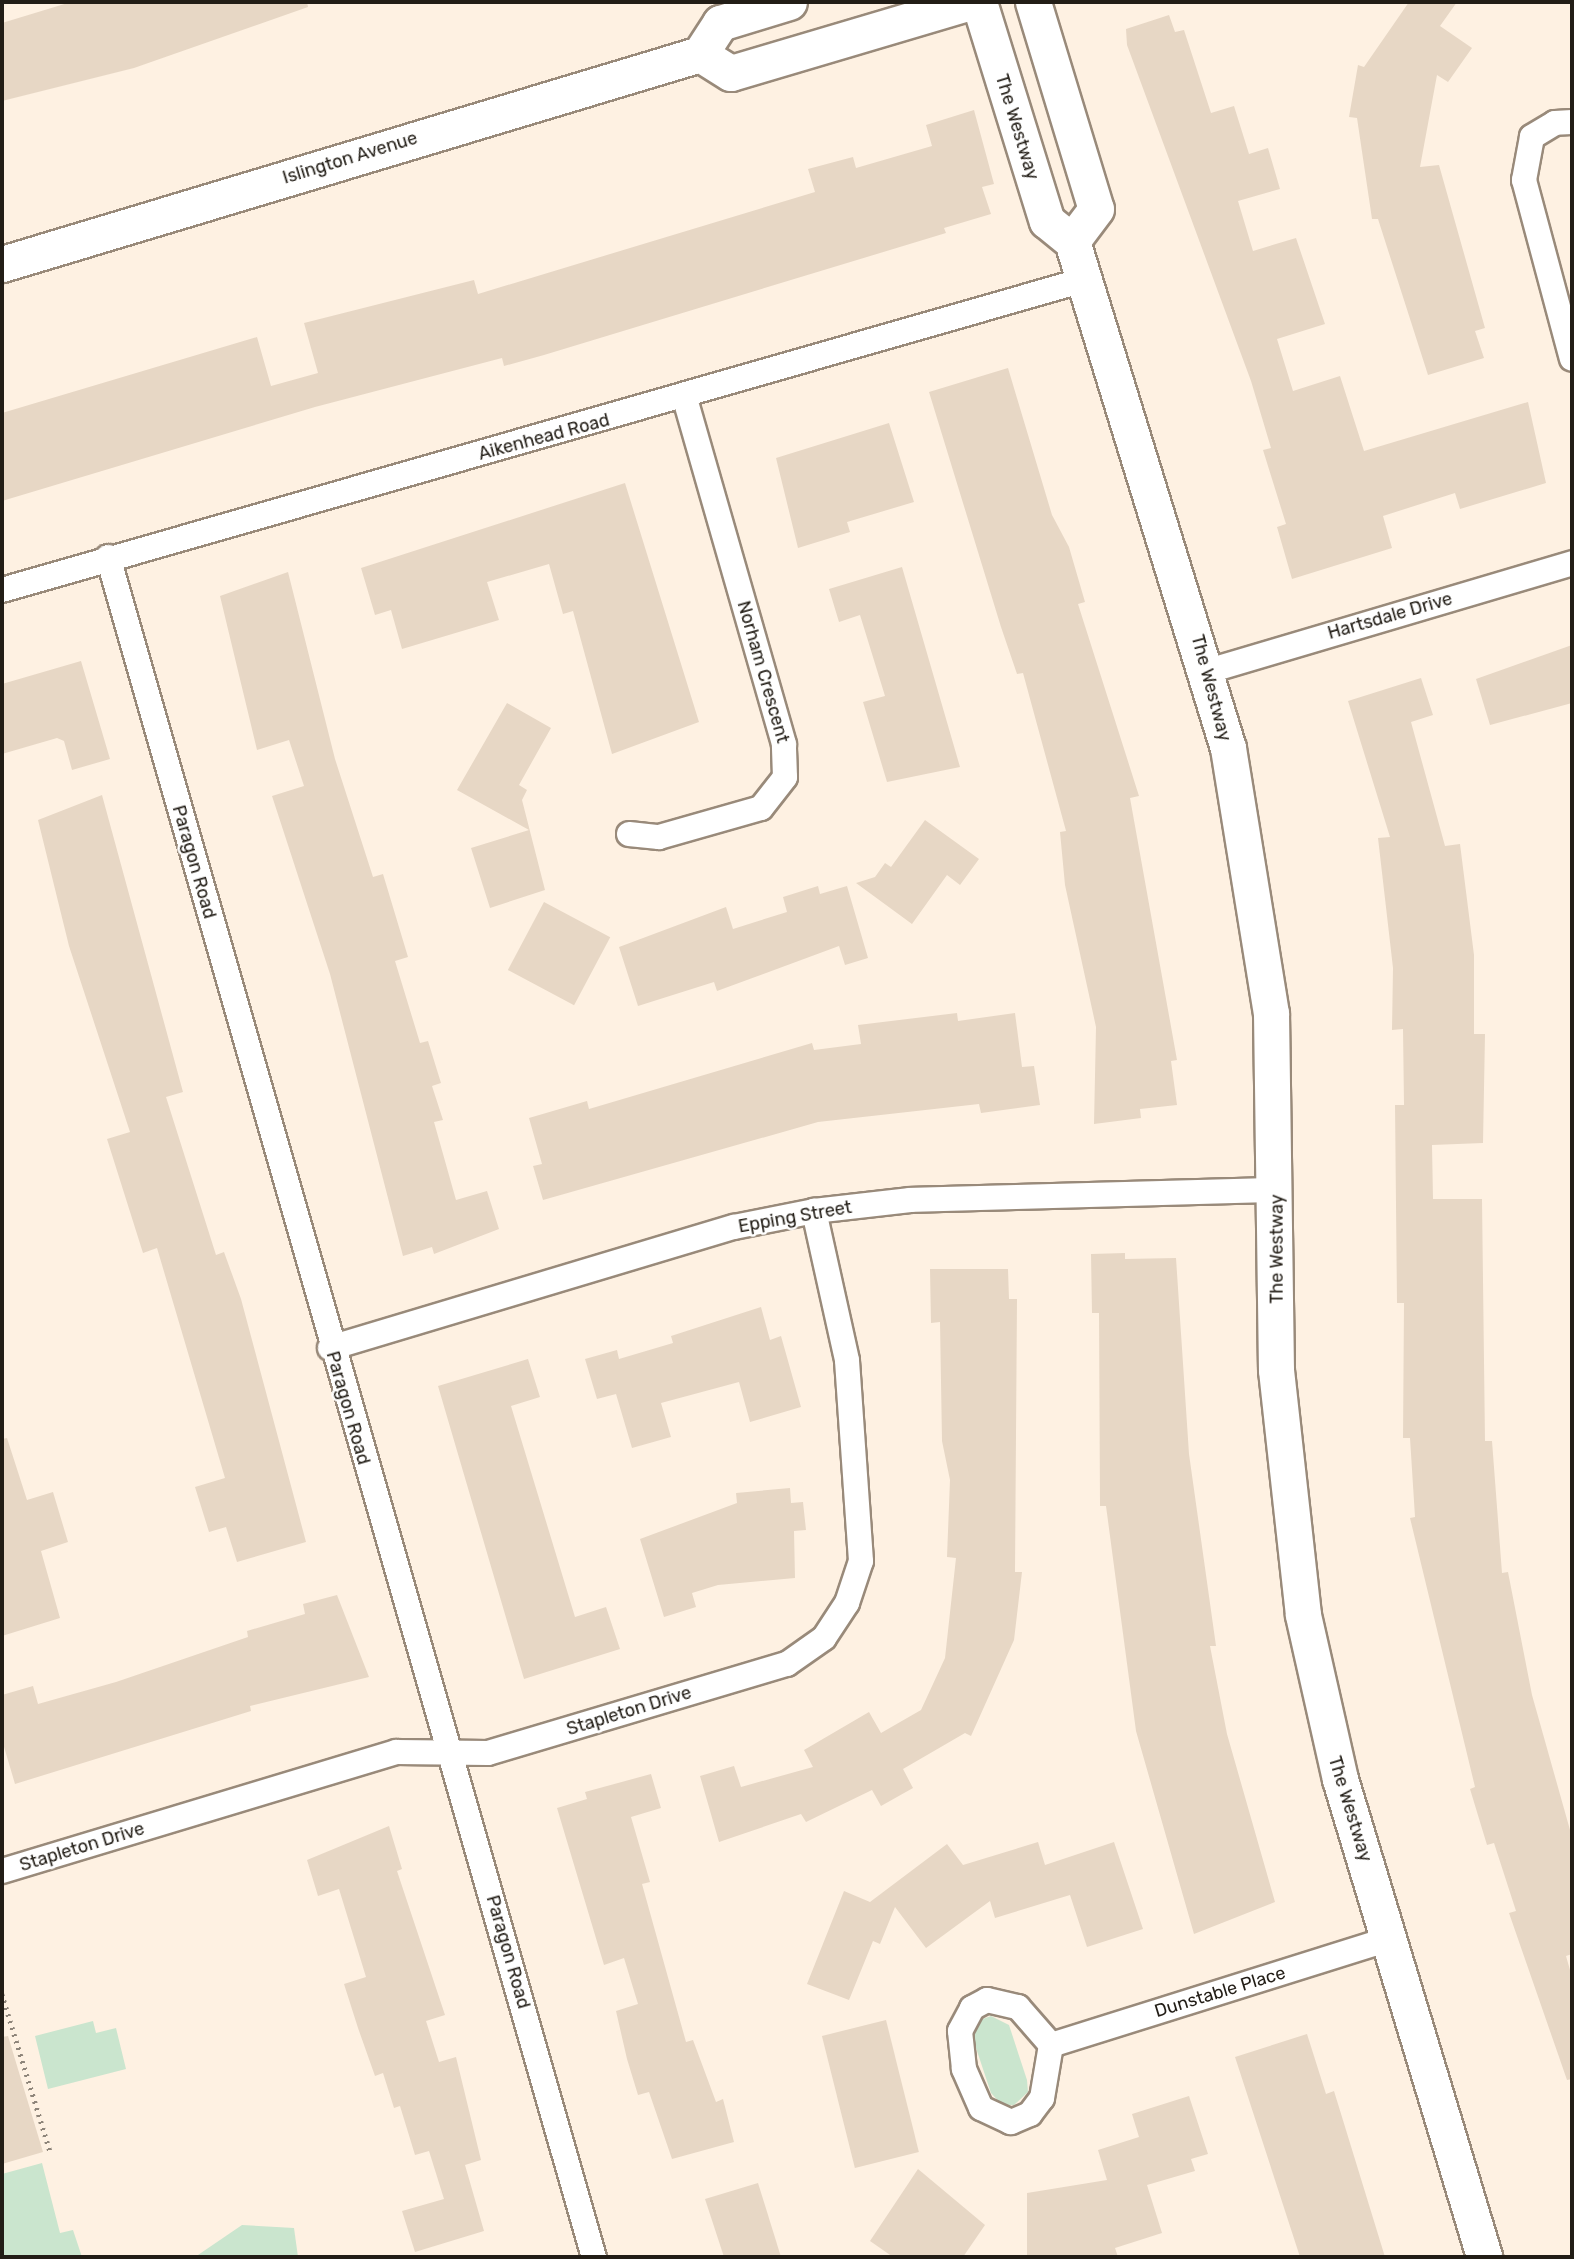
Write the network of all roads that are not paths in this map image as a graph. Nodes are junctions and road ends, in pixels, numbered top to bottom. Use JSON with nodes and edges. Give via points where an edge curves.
{"nodes":[{"id":1,"x":789,"y":2,"type":"edge"},
{"id":2,"x":970,"y":2,"type":"edge"},
{"id":3,"x":979,"y":2,"type":"edge"},
{"id":4,"x":1033,"y":2,"type":"edge"},
{"id":5,"x":700,"y":54,"type":"junction"},
{"id":6,"x":1572,"y":122,"type":"edge"},
{"id":7,"x":1073,"y":241,"type":"junction"},
{"id":8,"x":2,"y":264,"type":"edge"},
{"id":9,"x":1084,"y":280,"type":"junction"},
{"id":10,"x":1572,"y":359,"type":"edge"},
{"id":11,"x":685,"y":399,"type":"junction"},
{"id":12,"x":108,"y":557,"type":"junction"},
{"id":13,"x":1572,"y":563,"type":"edge"},
{"id":14,"x":2,"y":590,"type":"edge"},
{"id":15,"x":1208,"y":671,"type":"junction"},
{"id":16,"x":629,"y":834,"type":"dead end"},
{"id":17,"x":1277,"y":1191,"type":"junction"},
{"id":18,"x":814,"y":1211,"type":"junction"},
{"id":19,"x":330,"y":1348,"type":"junction"},
{"id":20,"x":450,"y":1752,"type":"junction"},
{"id":21,"x":2,"y":1871,"type":"edge"},
{"id":22,"x":1389,"y":1939,"type":"junction"},
{"id":23,"x":1052,"y":2045,"type":"junction"},
{"id":24,"x":594,"y":2257,"type":"edge"},
{"id":25,"x":1484,"y":2257,"type":"edge"}],
"edges":[{"from":1,"to":5,"type":"main road","via":[[720,23]]},
{"from":2,"to":5,"type":"main road","via":[[731,74]]},
{"from":3,"to":7,"type":"main road","name":"The Westway","via":[[1047,221]]},
{"from":4,"to":7,"type":"main road","via":[[1096,209]]},
{"from":5,"to":8,"type":"main road","name":"Islington Avenue"},
{"from":6,"to":10,"type":"street","via":[[1555,122],[1532,137],[1524,180]]},
{"from":7,"to":9,"type":"main road","name":"The Westway"},
{"from":9,"to":11,"type":"street","name":"Aikenhead Road"},
{"from":9,"to":15,"type":"main road","name":"The Westway"},
{"from":11,"to":12,"type":"street","name":"Aikenhead Road"},
{"from":11,"to":16,"type":"street","name":"Norham Crescent","via":[[784,744],[785,777],[761,808],[659,837]]},
{"from":12,"to":14,"type":"street","name":"Aikenhead Road"},
{"from":12,"to":19,"type":"street","name":"Paragon Road"},
{"from":13,"to":15,"type":"street","name":"Hartsdale Drive"},
{"from":15,"to":17,"type":"main road","name":"The Westway","via":[[1240,804],[1267,974]]},
{"from":17,"to":18,"type":"street","name":"Epping Street","via":[[910,1200]]},
{"from":17,"to":22,"type":"main road","name":"The Westway","via":[[1276,1370],[1294,1560],[1329,1737]]},
{"from":18,"to":19,"type":"street","name":"Epping Street","via":[[734,1227]]},
{"from":18,"to":20,"type":"street","name":"Stapleton Drive","via":[[847,1360],[861,1561],[841,1612],[824,1638],[788,1664],[488,1753]]},
{"from":19,"to":20,"type":"street","name":"Paragon Road"},
{"from":20,"to":21,"type":"street","name":"Stapleton Drive","via":[[396,1752]]},
{"from":20,"to":24,"type":"street","name":"Paragon Road"},
{"from":22,"to":23,"type":"street","name":"Dunstable Place"},
{"from":22,"to":25,"type":"main road","name":"The Westway"},
{"from":23,"to":23,"type":"street","via":[[1018,2007],[987,2000],[972,2008],[960,2049],[981,2108],[1011,2122],[1030,2114],[1042,2098]]}]}
